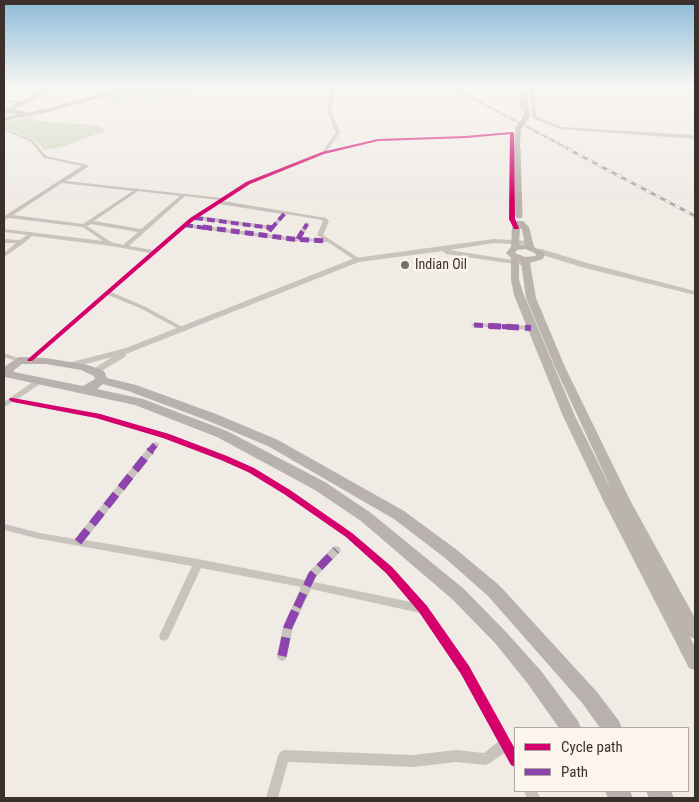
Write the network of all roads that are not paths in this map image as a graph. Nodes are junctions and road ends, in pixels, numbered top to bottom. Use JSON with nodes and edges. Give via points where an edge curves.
{"nodes":[{"id":1,"x":335,"y":124,"type":"edge"},
{"id":2,"x":521,"y":124,"type":"edge"},
{"id":3,"x":552,"y":124,"type":"edge"},
{"id":4,"x":4,"y":129,"type":"edge"},
{"id":5,"x":695,"y":137,"type":"edge"},
{"id":6,"x":323,"y":153,"type":"junction"},
{"id":7,"x":61,"y":182,"type":"junction"},
{"id":8,"x":136,"y":190,"type":"junction"},
{"id":9,"x":184,"y":195,"type":"junction"},
{"id":10,"x":221,"y":200,"type":"junction"},
{"id":11,"x":285,"y":213,"type":"junction"},
{"id":12,"x":194,"y":217,"type":"junction"},
{"id":13,"x":6,"y":218,"type":"edge"},
{"id":14,"x":90,"y":222,"type":"junction"},
{"id":15,"x":518,"y":222,"type":"junction"},
{"id":16,"x":307,"y":224,"type":"dead end"},
{"id":17,"x":185,"y":225,"type":"junction"},
{"id":18,"x":84,"y":226,"type":"junction"},
{"id":19,"x":272,"y":228,"type":"junction"},
{"id":20,"x":4,"y":231,"type":"edge"},
{"id":21,"x":142,"y":231,"type":"junction"},
{"id":22,"x":265,"y":235,"type":"junction"},
{"id":23,"x":29,"y":236,"type":"dead end"},
{"id":24,"x":298,"y":239,"type":"junction"},
{"id":25,"x":4,"y":241,"type":"edge"},
{"id":26,"x":327,"y":241,"type":"junction"},
{"id":27,"x":22,"y":242,"type":"junction"},
{"id":28,"x":111,"y":244,"type":"junction"},
{"id":29,"x":125,"y":246,"type":"junction"},
{"id":30,"x":438,"y":250,"type":"junction"},
{"id":31,"x":534,"y":250,"type":"junction"},
{"id":32,"x":155,"y":252,"type":"junction"},
{"id":33,"x":4,"y":255,"type":"edge"},
{"id":34,"x":518,"y":256,"type":"junction"},
{"id":35,"x":358,"y":260,"type":"junction"},
{"id":36,"x":565,"y":261,"type":"junction"},
{"id":37,"x":695,"y":287,"type":"edge"},
{"id":38,"x":108,"y":293,"type":"junction"},
{"id":39,"x":695,"y":293,"type":"edge"},
{"id":40,"x":695,"y":300,"type":"edge"},
{"id":41,"x":474,"y":325,"type":"dead end"},
{"id":42,"x":531,"y":328,"type":"junction"},
{"id":43,"x":184,"y":330,"type":"junction"},
{"id":44,"x":129,"y":350,"type":"junction"},
{"id":45,"x":4,"y":355,"type":"edge"},
{"id":46,"x":71,"y":365,"type":"junction"},
{"id":47,"x":13,"y":367,"type":"edge"},
{"id":48,"x":98,"y":376,"type":"junction"},
{"id":49,"x":40,"y":381,"type":"junction"},
{"id":50,"x":84,"y":390,"type":"junction"},
{"id":51,"x":13,"y":400,"type":"junction"},
{"id":52,"x":4,"y":405,"type":"edge"},
{"id":53,"x":154,"y":445,"type":"dead end"},
{"id":54,"x":4,"y":527,"type":"edge"},
{"id":55,"x":78,"y":542,"type":"junction"},
{"id":56,"x":336,"y":550,"type":"dead end"},
{"id":57,"x":198,"y":563,"type":"junction"},
{"id":58,"x":308,"y":584,"type":"junction"},
{"id":59,"x":423,"y":609,"type":"junction"},
{"id":60,"x":695,"y":632,"type":"edge"},
{"id":61,"x":164,"y":636,"type":"dead end"},
{"id":62,"x":282,"y":656,"type":"dead end"},
{"id":63,"x":695,"y":663,"type":"edge"},
{"id":64,"x":570,"y":727,"type":"edge"},
{"id":65,"x":611,"y":727,"type":"edge"},
{"id":66,"x":506,"y":744,"type":"junction"},
{"id":67,"x":514,"y":759,"type":"edge"},
{"id":68,"x":272,"y":798,"type":"edge"}],
"edges":[{"from":1,"to":6,"type":"street","via":[[338,133]]},
{"from":2,"to":15,"type":"main road","bridge":true,"via":[[517,151]]},
{"from":3,"to":5,"type":"street","via":[[561,128]]},
{"from":4,"to":7,"type":"street","via":[[32,141],[45,157],[86,166]]},
{"from":6,"to":10,"type":"street","via":[[248,183]]},
{"from":6,"to":15,"type":"street","via":[[378,140],[512,133],[512,219]]},
{"from":7,"to":8,"type":"street"},
{"from":7,"to":13,"type":"street"},
{"from":8,"to":9,"type":"street"},
{"from":8,"to":14,"type":"street"},
{"from":9,"to":10,"type":"street"},
{"from":9,"to":21,"type":"street"},
{"from":10,"to":11,"type":"street"},
{"from":10,"to":12,"type":"street"},
{"from":11,"to":19,"type":"street"},
{"from":11,"to":26,"type":"street","via":[[324,219],[320,235]]},
{"from":12,"to":17,"type":"street"},
{"from":12,"to":19,"type":"street"},
{"from":13,"to":18,"type":"street"},
{"from":14,"to":18,"type":"street"},
{"from":14,"to":21,"type":"street"},
{"from":15,"to":31,"type":"main road","via":[[526,229]]},
{"from":15,"to":34,"type":"main road"},
{"from":16,"to":24,"type":"street"},
{"from":17,"to":22,"type":"street"},
{"from":17,"to":32,"type":"street"},
{"from":18,"to":28,"type":"street"},
{"from":19,"to":22,"type":"street"},
{"from":20,"to":28,"type":"street"},
{"from":21,"to":29,"type":"street"},
{"from":22,"to":24,"type":"street"},
{"from":23,"to":27,"type":"street"},
{"from":24,"to":26,"type":"street"},
{"from":25,"to":27,"type":"street"},
{"from":26,"to":35,"type":"street"},
{"from":27,"to":33,"type":"street"},
{"from":28,"to":29,"type":"street"},
{"from":29,"to":32,"type":"street"},
{"from":30,"to":34,"type":"street"},
{"from":30,"to":34,"type":"street","via":[[494,240]]},
{"from":30,"to":35,"type":"street"},
{"from":31,"to":34,"type":"main road"},
{"from":31,"to":34,"type":"main road"},
{"from":31,"to":36,"type":"street"},
{"from":32,"to":38,"type":"street"},
{"from":34,"to":42,"type":"main road","via":[[518,295]]},
{"from":34,"to":60,"type":"main road","via":[[535,311],[601,456]]},
{"from":35,"to":43,"type":"street"},
{"from":36,"to":37,"type":"street","via":[[593,261]]},
{"from":36,"to":39,"type":"street"},
{"from":36,"to":40,"type":"street","via":[[584,270]]},
{"from":38,"to":43,"type":"street"},
{"from":38,"to":47,"type":"street"},
{"from":41,"to":42,"type":"street"},
{"from":42,"to":63,"type":"main road","via":[[610,500]]},
{"from":43,"to":44,"type":"street"},
{"from":44,"to":46,"type":"street"},
{"from":44,"to":48,"type":"street"},
{"from":45,"to":47,"type":"street"},
{"from":46,"to":47,"type":"main road"},
{"from":46,"to":48,"type":"main road"},
{"from":47,"to":49,"type":"main road"},
{"from":48,"to":50,"type":"main road","via":[[94,386]]},
{"from":48,"to":65,"type":"main road","via":[[273,443],[399,515],[494,591],[590,698]]},
{"from":49,"to":50,"type":"main road"},
{"from":49,"to":51,"type":"street"},
{"from":50,"to":64,"type":"main road","via":[[139,402],[222,434],[320,486],[366,517],[458,594],[501,638]]},
{"from":51,"to":52,"type":"street"},
{"from":51,"to":59,"type":"street","via":[[97,416],[163,435],[251,470],[349,535],[389,570]]},
{"from":53,"to":55,"type":"street"},
{"from":54,"to":55,"type":"street"},
{"from":55,"to":57,"type":"street"},
{"from":56,"to":58,"type":"street","via":[[312,575]]},
{"from":57,"to":58,"type":"street"},
{"from":57,"to":61,"type":"street"},
{"from":58,"to":59,"type":"street"},
{"from":58,"to":62,"type":"street","via":[[288,627]]},
{"from":59,"to":66,"type":"street","via":[[465,670]]},
{"from":66,"to":67,"type":"street"},
{"from":66,"to":68,"type":"street","via":[[486,758],[456,756],[413,761],[284,756]]}]}
